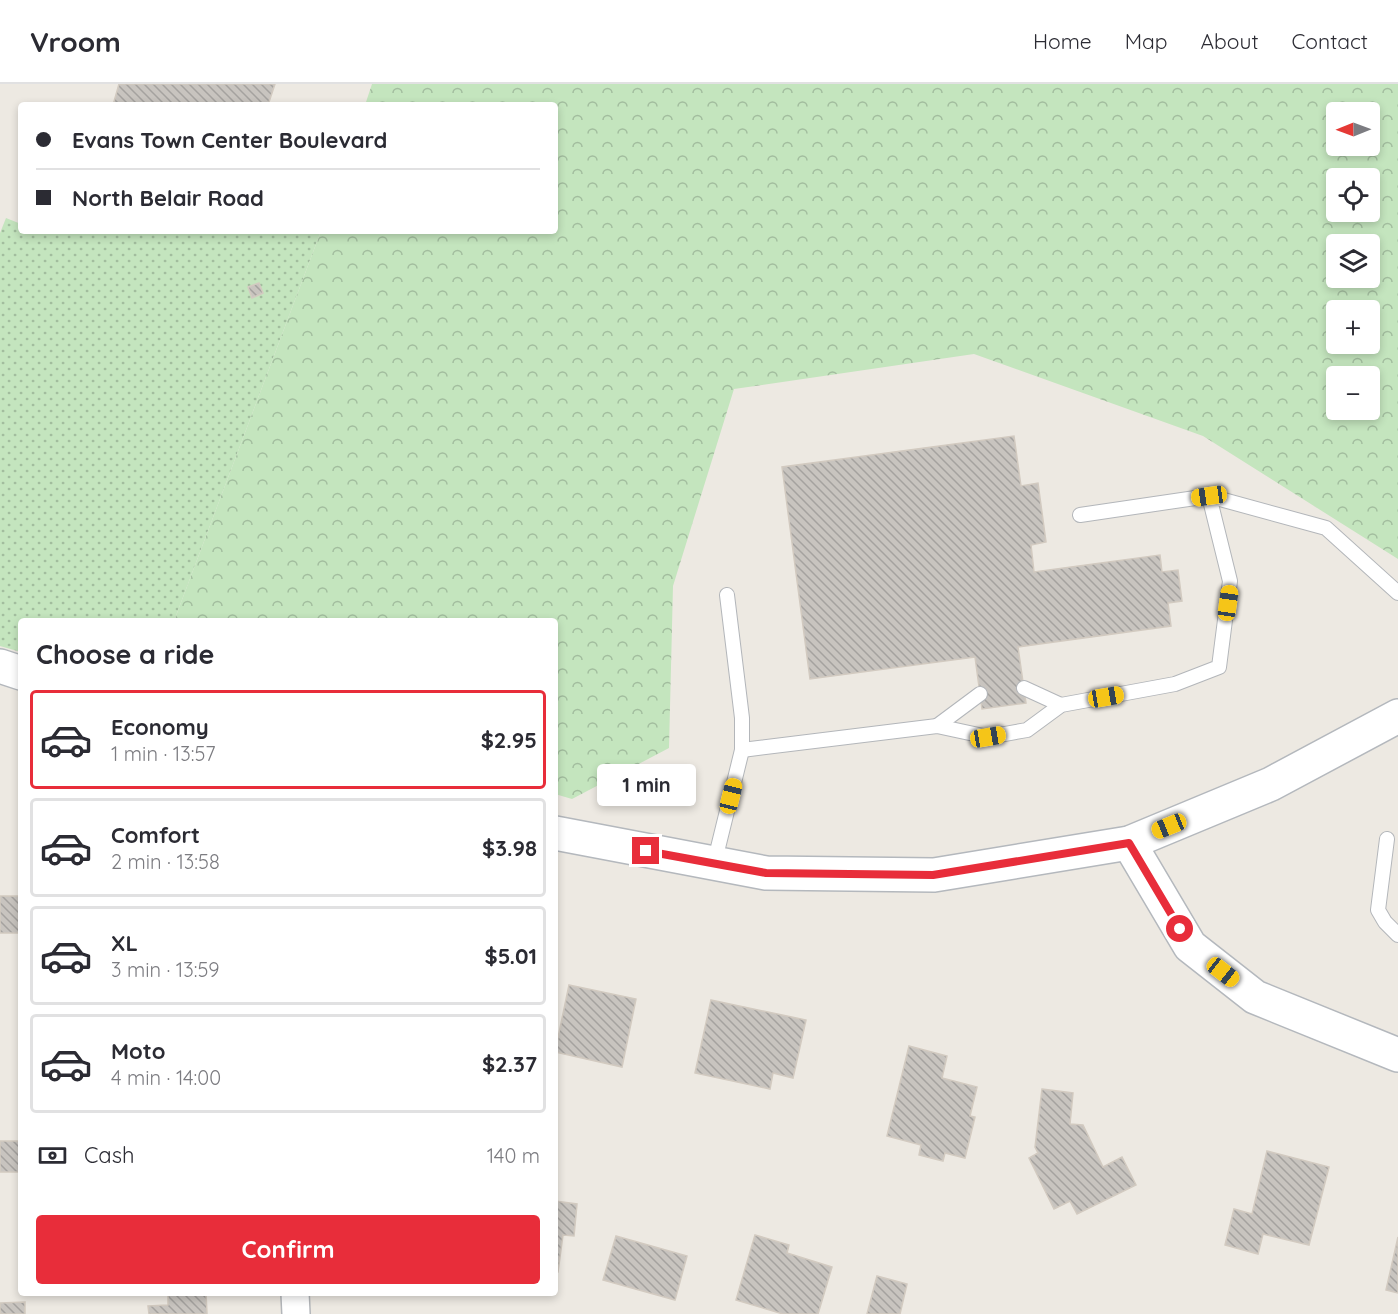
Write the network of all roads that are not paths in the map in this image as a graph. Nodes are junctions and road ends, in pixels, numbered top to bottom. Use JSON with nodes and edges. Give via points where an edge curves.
{"nodes":[{"id":1,"x":1209,"y":496,"type":"junction"},
{"id":2,"x":1080,"y":515,"type":"dead end"},
{"id":3,"x":1398,"y":593,"type":"edge"},
{"id":4,"x":727,"y":596,"type":"dead end"},
{"id":5,"x":0,"y":666,"type":"edge"},
{"id":6,"x":18,"y":672,"type":"edge"},
{"id":7,"x":1024,"y":688,"type":"dead end"},
{"id":8,"x":980,"y":694,"type":"dead end"},
{"id":9,"x":1061,"y":705,"type":"junction"},
{"id":10,"x":1398,"y":716,"type":"edge"},
{"id":11,"x":937,"y":726,"type":"junction"},
{"id":12,"x":742,"y":750,"type":"junction"},
{"id":13,"x":558,"y":834,"type":"edge"},
{"id":14,"x":1387,"y":839,"type":"dead end"},
{"id":15,"x":1129,"y":843,"type":"junction"},
{"id":16,"x":714,"y":864,"type":"junction"},
{"id":17,"x":1398,"y":935,"type":"edge"},
{"id":18,"x":1398,"y":1055,"type":"edge"},
{"id":19,"x":295,"y":1296,"type":"edge"},
{"id":20,"x":296,"y":1314,"type":"edge"}],
"edges":[{"from":1,"to":2,"type":"lane"},
{"from":1,"to":3,"type":"lane","via":[[1326,528]]},
{"from":1,"to":9,"type":"lane","via":[[1230,581],[1219,667],[1174,684]]},
{"from":4,"to":12,"type":"lane","via":[[742,717]]},
{"from":5,"to":6,"type":"street"},
{"from":7,"to":9,"type":"lane"},
{"from":8,"to":11,"type":"lane"},
{"from":9,"to":11,"type":"lane","via":[[1027,730],[988,737]]},
{"from":10,"to":15,"type":"street","via":[[1271,784]]},
{"from":11,"to":12,"type":"lane"},
{"from":12,"to":16,"type":"lane"},
{"from":13,"to":16,"type":"street"},
{"from":14,"to":17,"type":"lane","via":[[1378,910]]},
{"from":15,"to":16,"type":"street","via":[[933,875],[766,873]]},
{"from":15,"to":18,"type":"street","via":[[1190,946],[1255,997]]},
{"from":19,"to":20,"type":"street"}]}
